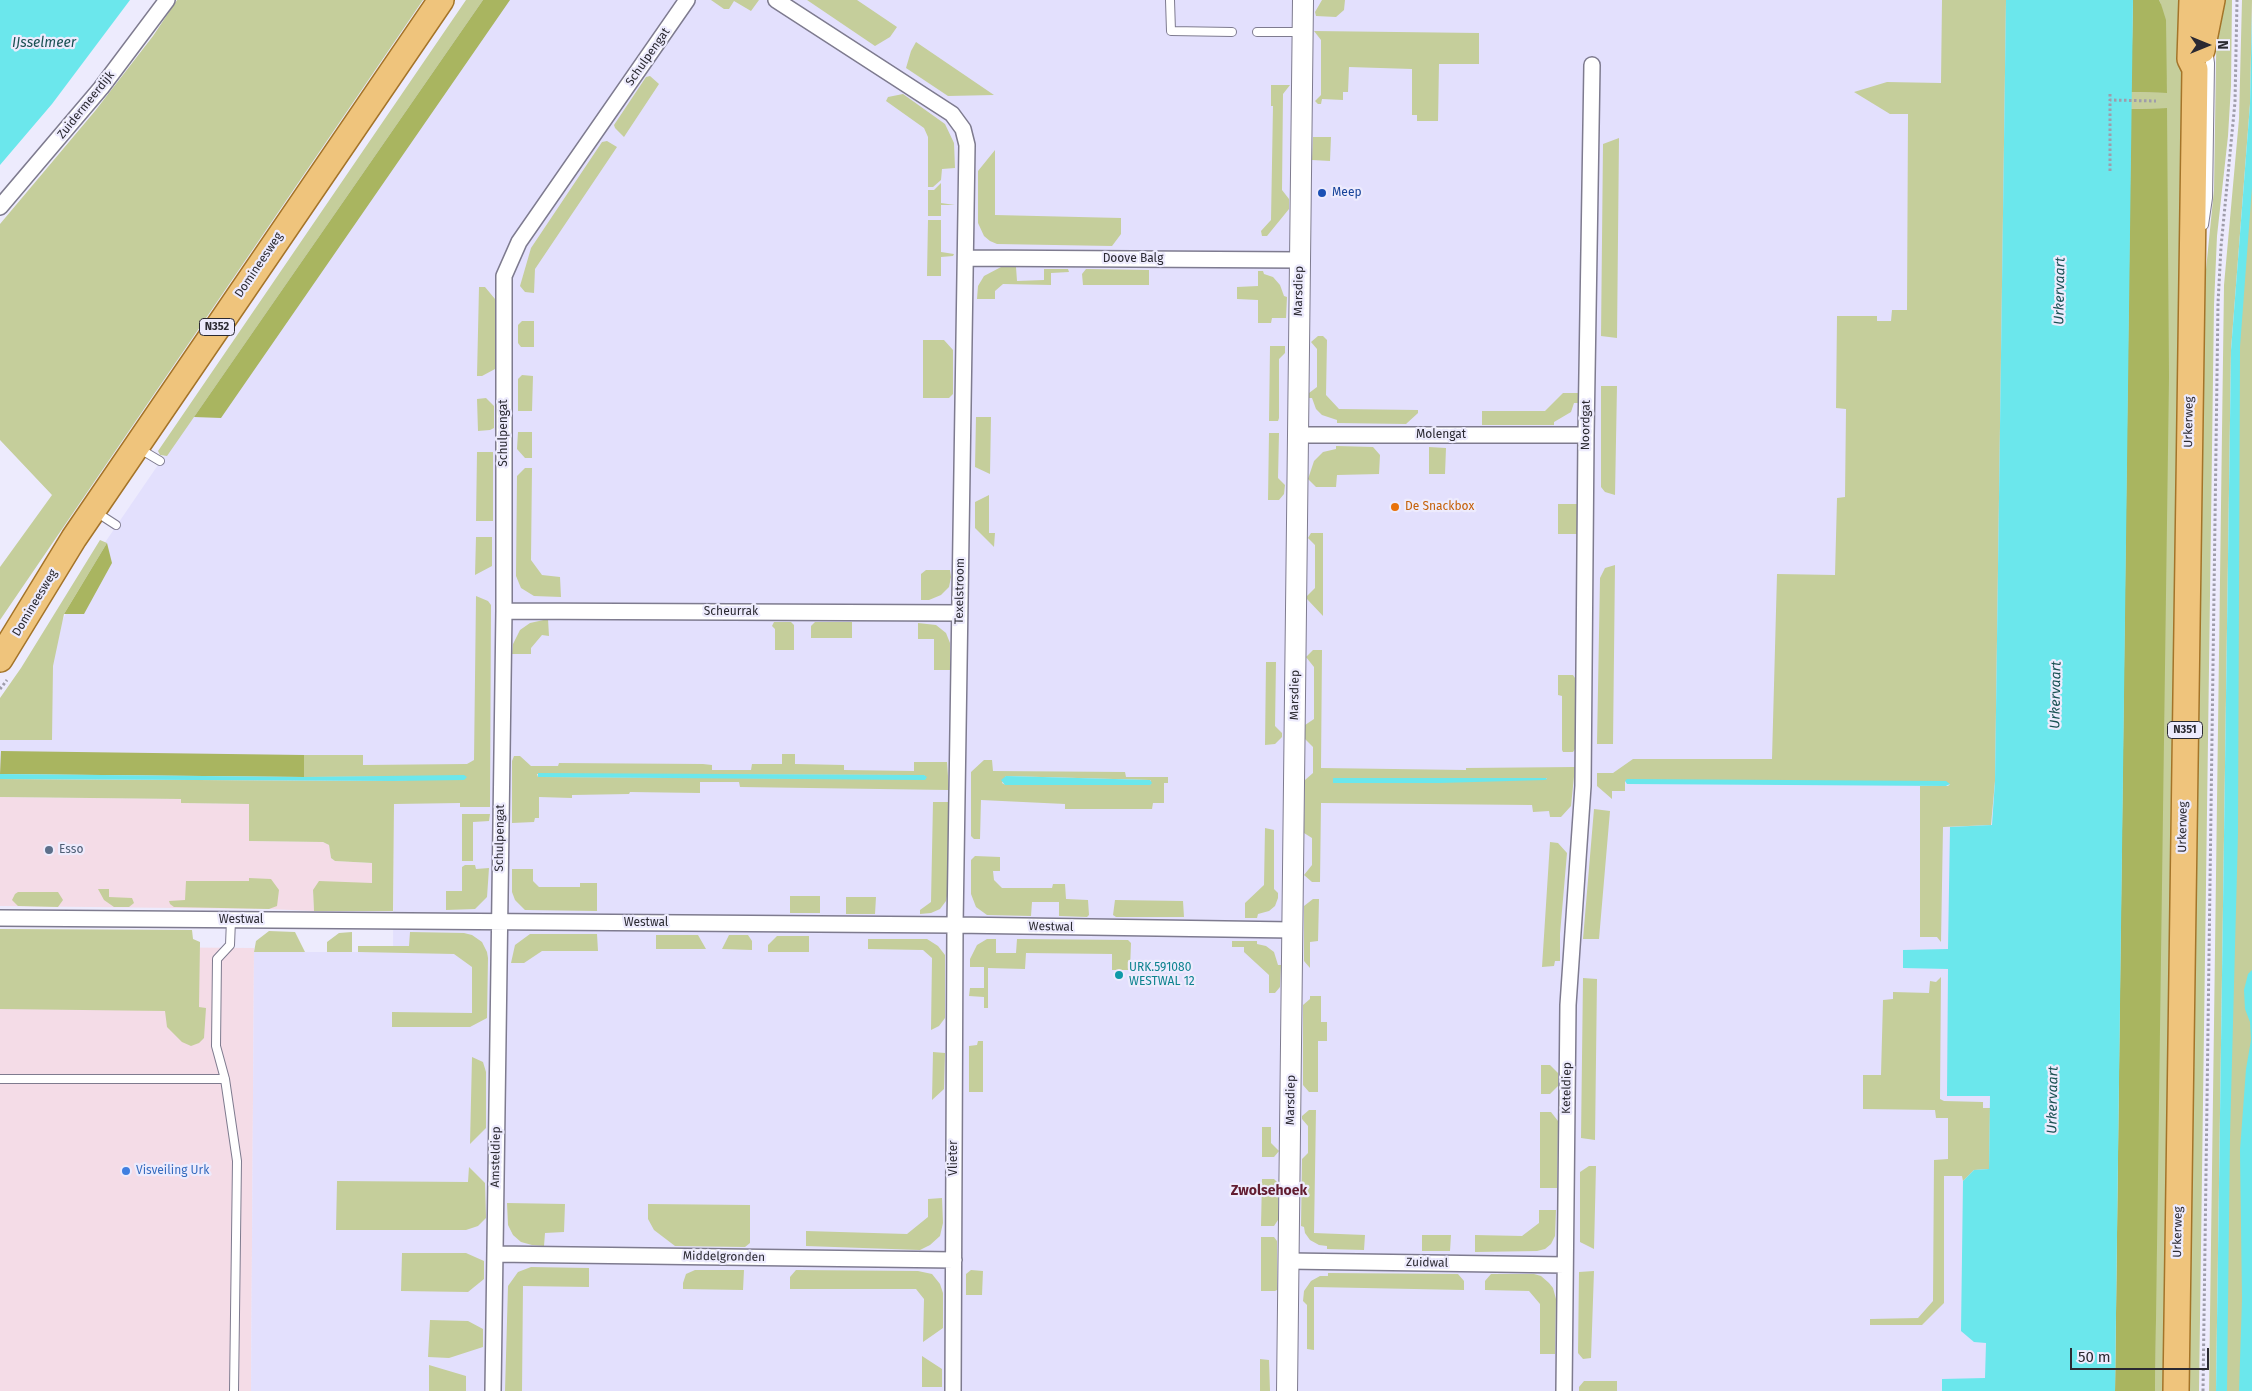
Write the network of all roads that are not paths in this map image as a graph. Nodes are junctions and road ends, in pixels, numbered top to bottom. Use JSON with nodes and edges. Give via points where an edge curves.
{"nodes":[{"id":1,"x":167,"y":0,"type":"edge"},
{"id":2,"x":429,"y":0,"type":"edge"},
{"id":3,"x":441,"y":0,"type":"edge"},
{"id":4,"x":687,"y":0,"type":"edge"},
{"id":5,"x":776,"y":0,"type":"edge"},
{"id":6,"x":1170,"y":0,"type":"edge"},
{"id":7,"x":1303,"y":0,"type":"edge"},
{"id":8,"x":2192,"y":0,"type":"edge"},
{"id":9,"x":2212,"y":0,"type":"edge"},
{"id":10,"x":1232,"y":32,"type":"dead end"},
{"id":11,"x":1257,"y":32,"type":"dead end"},
{"id":12,"x":1302,"y":32,"type":"junction"},
{"id":13,"x":2206,"y":34,"type":"junction"},
{"id":14,"x":1592,"y":65,"type":"dead end"},
{"id":15,"x":2195,"y":69,"type":"junction"},
{"id":16,"x":0,"y":207,"type":"edge"},
{"id":17,"x":967,"y":258,"type":"junction"},
{"id":18,"x":1299,"y":260,"type":"junction"},
{"id":19,"x":2191,"y":262,"type":"junction"},
{"id":20,"x":1297,"y":435,"type":"junction"},
{"id":21,"x":1586,"y":435,"type":"junction"},
{"id":22,"x":132,"y":443,"type":"junction"},
{"id":23,"x":160,"y":461,"type":"dead end"},
{"id":24,"x":89,"y":507,"type":"junction"},
{"id":25,"x":116,"y":525,"type":"dead end"},
{"id":26,"x":504,"y":611,"type":"junction"},
{"id":27,"x":959,"y":613,"type":"junction"},
{"id":28,"x":0,"y":628,"type":"edge"},
{"id":29,"x":0,"y":660,"type":"edge"},
{"id":30,"x":1583,"y":786,"type":"joint"},
{"id":31,"x":0,"y":918,"type":"edge"},
{"id":32,"x":231,"y":920,"type":"junction"},
{"id":33,"x":498,"y":922,"type":"junction"},
{"id":34,"x":955,"y":925,"type":"junction"},
{"id":35,"x":1292,"y":930,"type":"junction"},
{"id":36,"x":0,"y":1079,"type":"edge"},
{"id":37,"x":225,"y":1079,"type":"junction"},
{"id":38,"x":494,"y":1254,"type":"junction"},
{"id":39,"x":954,"y":1260,"type":"junction"},
{"id":40,"x":1288,"y":1261,"type":"junction"},
{"id":41,"x":1565,"y":1265,"type":"junction"},
{"id":42,"x":234,"y":1391,"type":"edge"},
{"id":43,"x":493,"y":1391,"type":"edge"},
{"id":44,"x":953,"y":1391,"type":"edge"},
{"id":45,"x":1287,"y":1391,"type":"edge"},
{"id":46,"x":1564,"y":1391,"type":"edge"},
{"id":47,"x":2176,"y":1391,"type":"edge"}],
"edges":[{"from":1,"to":16,"type":"street","name":"Zuidermeerdijk","via":[[101,88]]},
{"from":2,"to":22,"type":"main road","name":"Domineesweg","number":"N352"},
{"from":3,"to":22,"type":"main road","name":"Domineesweg","number":"N352"},
{"from":4,"to":26,"type":"street","name":"Schulpengat","via":[[519,242],[504,276]]},
{"from":5,"to":17,"type":"street","via":[[952,114],[963,129],[967,145]]},
{"from":6,"to":10,"type":"lane","via":[[1171,31]]},
{"from":7,"to":12,"type":"street","name":"Marsdiep"},
{"from":8,"to":15,"type":"main road","name":"Urkerweg","number":"N351","via":[[2190,59]]},
{"from":9,"to":13,"type":"main road","name":"Urkerweg","number":"N351"},
{"from":11,"to":12,"type":"lane"},
{"from":12,"to":18,"type":"street","name":"Marsdiep"},
{"from":13,"to":15,"type":"main road","name":"Urkerweg","number":"N351"},
{"from":13,"to":19,"type":"lane","name":"Urkerweg","number":"N351","via":[[2210,63],[2208,198],[2204,224]]},
{"from":14,"to":21,"type":"street","name":"Noordgat"},
{"from":15,"to":19,"type":"main road","name":"Urkerweg","number":"N351"},
{"from":17,"to":18,"type":"street","name":"Doove Balg"},
{"from":17,"to":27,"type":"street","name":"Texelstroom"},
{"from":18,"to":20,"type":"street","name":"Marsdiep"},
{"from":19,"to":47,"type":"main road","name":"Urkerweg","number":"N351"},
{"from":20,"to":21,"type":"street","name":"Molengat"},
{"from":20,"to":35,"type":"street","name":"Marsdiep"},
{"from":21,"to":30,"type":"street","name":"Noordgat"},
{"from":22,"to":23,"type":"lane"},
{"from":22,"to":24,"type":"main road","name":"Domineesweg","number":"N352"},
{"from":24,"to":25,"type":"lane"},
{"from":24,"to":28,"type":"main road","name":"Domineesweg","number":"N352"},
{"from":24,"to":29,"type":"main road","name":"Domineesweg","number":"N352"},
{"from":26,"to":27,"type":"street","name":"Scheurrak"},
{"from":26,"to":33,"type":"street","name":"Schulpengat"},
{"from":27,"to":34,"type":"street","name":"Texelstroom"},
{"from":30,"to":41,"type":"street","name":"Keteldiep","via":[[1568,1004]]},
{"from":31,"to":32,"type":"street","name":"Westwal"},
{"from":32,"to":33,"type":"street","name":"Westwal"},
{"from":32,"to":37,"type":"lane","via":[[230,945],[217,959],[216,1046]]},
{"from":33,"to":34,"type":"street","name":"Westwal"},
{"from":33,"to":38,"type":"street","name":"Amsteldiep"},
{"from":34,"to":35,"type":"street","name":"Westwal"},
{"from":34,"to":39,"type":"street","name":"Vlieter"},
{"from":35,"to":40,"type":"street","name":"Marsdiep"},
{"from":36,"to":37,"type":"lane"},
{"from":37,"to":42,"type":"lane","via":[[238,1161]]},
{"from":38,"to":39,"type":"street","name":"Middelgronden"},
{"from":38,"to":43,"type":"street","name":"Amsteldiep"},
{"from":39,"to":44,"type":"street","name":"Vlieter"},
{"from":40,"to":41,"type":"street","name":"Zuidwal"},
{"from":40,"to":45,"type":"street","name":"Marsdiep"},
{"from":41,"to":46,"type":"street","name":"Keteldiep"}]}
